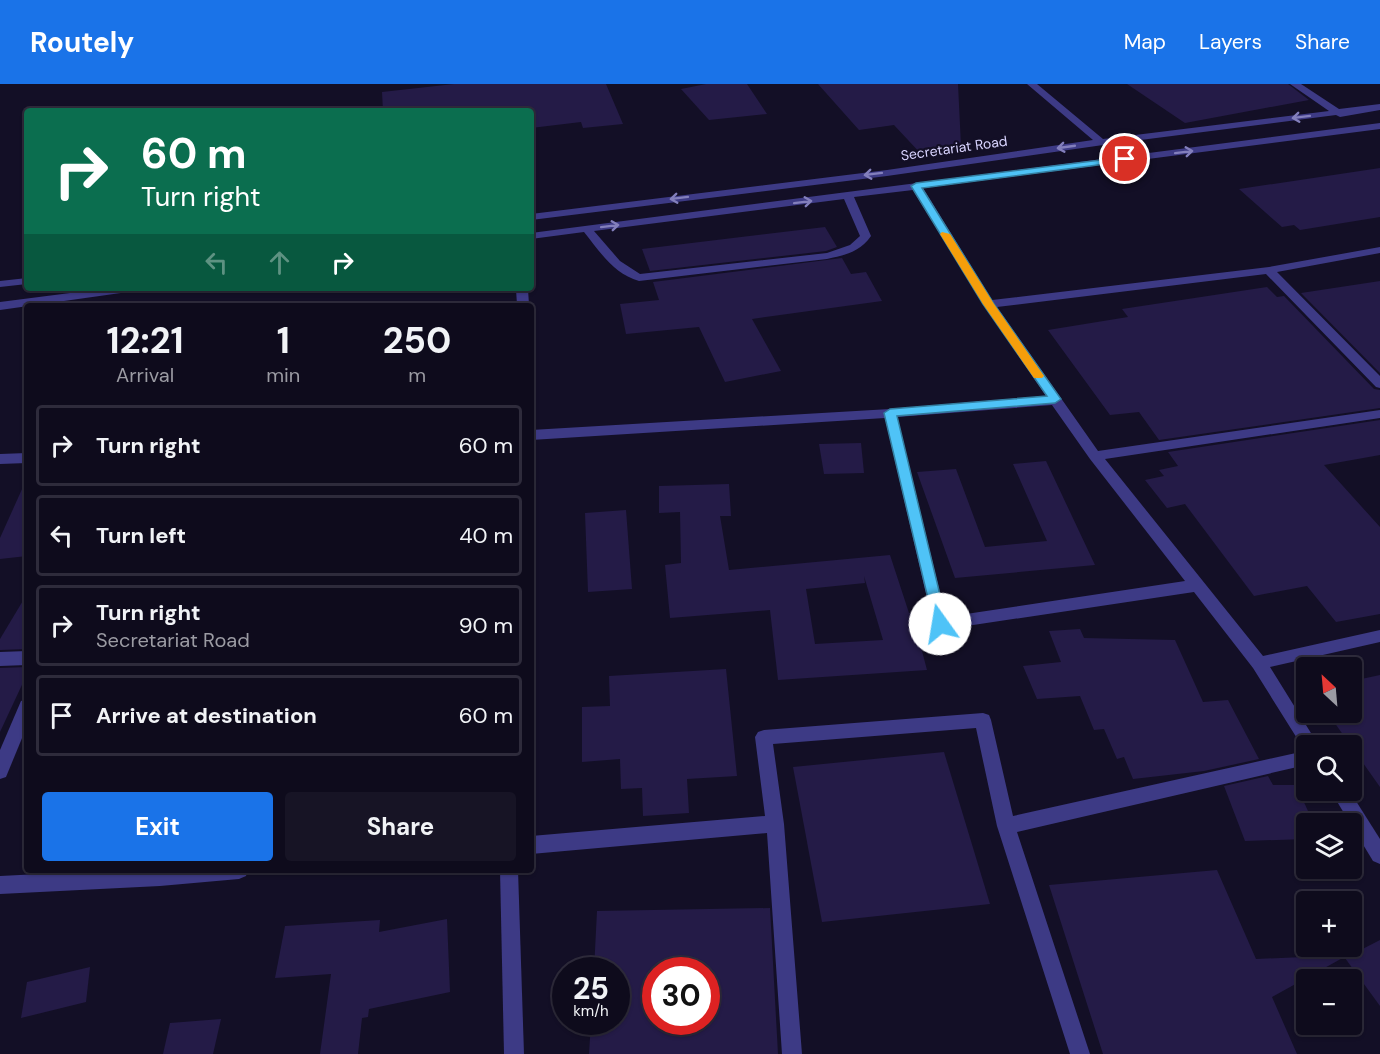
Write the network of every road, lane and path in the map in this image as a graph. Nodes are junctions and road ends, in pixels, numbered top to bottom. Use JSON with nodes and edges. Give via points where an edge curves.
{"nodes":[{"id":1,"x":1032,"y":84,"type":"edge"},
{"id":2,"x":1295,"y":84,"type":"edge"},
{"id":3,"x":1380,"y":107,"type":"edge"},
{"id":4,"x":1337,"y":112,"type":"junction"},
{"id":5,"x":1380,"y":126,"type":"edge"},
{"id":6,"x":1358,"y":129,"type":"junction"},
{"id":7,"x":1101,"y":142,"type":"junction"},
{"id":8,"x":916,"y":186,"type":"junction"},
{"id":9,"x":848,"y":196,"type":"junction"},
{"id":10,"x":534,"y":217,"type":"edge"},
{"id":11,"x":587,"y":229,"type":"junction"},
{"id":12,"x":534,"y":236,"type":"edge"},
{"id":13,"x":1380,"y":250,"type":"edge"},
{"id":14,"x":1269,"y":270,"type":"junction"},
{"id":15,"x":24,"y":281,"type":"edge"},
{"id":16,"x":0,"y":284,"type":"edge"},
{"id":17,"x":112,"y":291,"type":"edge"},
{"id":18,"x":989,"y":304,"type":"junction"},
{"id":19,"x":0,"y":306,"type":"edge"},
{"id":20,"x":1380,"y":384,"type":"edge"},
{"id":21,"x":1055,"y":399,"type":"junction"},
{"id":22,"x":890,"y":413,"type":"junction"},
{"id":23,"x":1380,"y":414,"type":"edge"},
{"id":24,"x":534,"y":435,"type":"edge"},
{"id":25,"x":1095,"y":456,"type":"junction"},
{"id":26,"x":24,"y":458,"type":"edge"},
{"id":27,"x":0,"y":459,"type":"edge"},
{"id":28,"x":1198,"y":585,"type":"junction"},
{"id":29,"x":1380,"y":636,"type":"edge"},
{"id":30,"x":24,"y":658,"type":"edge"},
{"id":31,"x":0,"y":659,"type":"edge"},
{"id":32,"x":1259,"y":663,"type":"junction"},
{"id":33,"x":24,"y":713,"type":"edge"},
{"id":34,"x":1304,"y":735,"type":"edge"},
{"id":35,"x":1296,"y":760,"type":"edge"},
{"id":36,"x":0,"y":771,"type":"edge"},
{"id":37,"x":1347,"y":801,"type":"edge"},
{"id":38,"x":775,"y":824,"type":"junction"},
{"id":39,"x":1006,"y":826,"type":"junction"},
{"id":40,"x":534,"y":845,"type":"edge"},
{"id":41,"x":1380,"y":855,"type":"edge"},
{"id":42,"x":161,"y":873,"type":"edge"},
{"id":43,"x":509,"y":873,"type":"edge"},
{"id":44,"x":0,"y":885,"type":"edge"},
{"id":45,"x":514,"y":1054,"type":"edge"},
{"id":46,"x":792,"y":1054,"type":"edge"},
{"id":47,"x":1080,"y":1054,"type":"edge"}],
"edges":[{"from":1,"to":7,"type":"street"},
{"from":2,"to":4,"type":"street"},
{"from":3,"to":4,"type":"street","name":"Secretariat Road"},
{"from":4,"to":6,"type":"street"},
{"from":4,"to":7,"type":"street","name":"Secretariat Road","one_way":true},
{"from":5,"to":6,"type":"street","name":"Secretariat Road"},
{"from":8,"to":6,"type":"street","name":"Secretariat Road","one_way":true},
{"from":7,"to":10,"type":"street","name":"Secretariat Road","one_way":true},
{"from":8,"to":9,"type":"street","name":"Secretariat Road"},
{"from":8,"to":18,"type":"street"},
{"from":11,"to":9,"type":"street","name":"Secretariat Road","one_way":true},
{"from":9,"to":11,"type":"street","via":[[866,236],[848,251],[671,276],[639,278],[626,273]]},
{"from":11,"to":12,"type":"street","name":"Secretariat Road"},
{"from":13,"to":14,"type":"street"},
{"from":14,"to":18,"type":"street"},
{"from":14,"to":20,"type":"street"},
{"from":15,"to":16,"type":"street"},
{"from":17,"to":19,"type":"street"},
{"from":18,"to":21,"type":"street"},
{"from":21,"to":22,"type":"street"},
{"from":21,"to":25,"type":"street"},
{"from":22,"to":24,"type":"street"},
{"from":22,"to":28,"type":"street","via":[[940,624]]},
{"from":23,"to":25,"type":"street"},
{"from":25,"to":28,"type":"street"},
{"from":26,"to":27,"type":"street"},
{"from":28,"to":32,"type":"street"},
{"from":29,"to":32,"type":"street"},
{"from":30,"to":31,"type":"street"},
{"from":32,"to":34,"type":"street"},
{"from":33,"to":36,"type":"street"},
{"from":35,"to":39,"type":"street"},
{"from":37,"to":41,"type":"street"},
{"from":38,"to":39,"type":"street","via":[[764,737],[983,720]]},
{"from":38,"to":40,"type":"street"},
{"from":38,"to":46,"type":"street"},
{"from":39,"to":47,"type":"street"},
{"from":42,"to":44,"type":"street"},
{"from":43,"to":45,"type":"street"}]}
